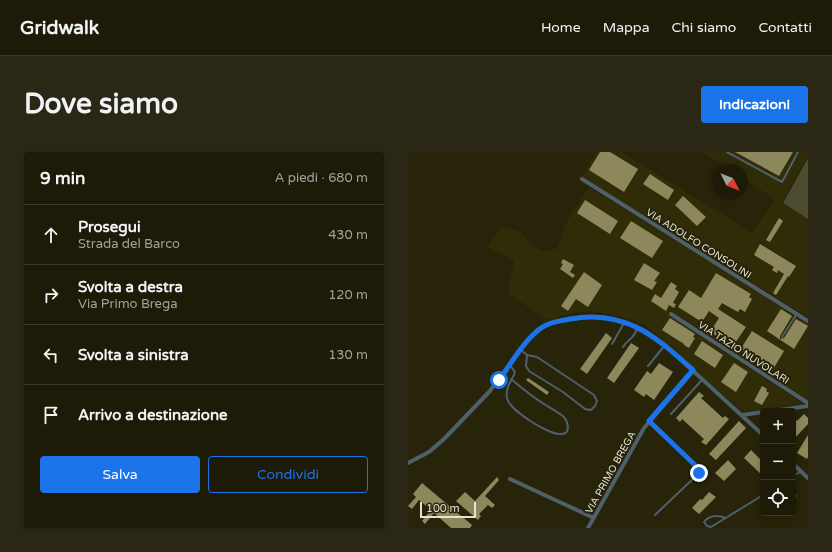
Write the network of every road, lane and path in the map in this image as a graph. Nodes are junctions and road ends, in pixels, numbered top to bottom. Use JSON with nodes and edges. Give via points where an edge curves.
{"nodes":[{"id":1,"x":727,"y":152,"type":"edge"},
{"id":2,"x":798,"y":152,"type":"edge"},
{"id":3,"x":582,"y":179,"type":"dead end"},
{"id":4,"x":671,"y":314,"type":"dead end"},
{"id":5,"x":796,"y":314,"type":"junction"},
{"id":6,"x":808,"y":321,"type":"edge"},
{"id":7,"x":625,"y":322,"type":"junction"},
{"id":8,"x":638,"y":327,"type":"junction"},
{"id":9,"x":782,"y":337,"type":"dead end"},
{"id":10,"x":612,"y":344,"type":"dead end"},
{"id":11,"x":665,"y":345,"type":"junction"},
{"id":12,"x":623,"y":347,"type":"dead end"},
{"id":13,"x":521,"y":350,"type":"junction"},
{"id":14,"x":527,"y":355,"type":"junction"},
{"id":15,"x":510,"y":365,"type":"junction"},
{"id":16,"x":648,"y":366,"type":"dead end"},
{"id":17,"x":693,"y":370,"type":"junction"},
{"id":18,"x":511,"y":379,"type":"junction"},
{"id":19,"x":702,"y":379,"type":"junction"},
{"id":20,"x":808,"y":405,"type":"edge"},
{"id":21,"x":790,"y":408,"type":"edge"},
{"id":22,"x":760,"y":412,"type":"edge"},
{"id":23,"x":672,"y":414,"type":"dead end"},
{"id":24,"x":742,"y":415,"type":"junction"},
{"id":25,"x":649,"y":421,"type":"junction"},
{"id":26,"x":760,"y":432,"type":"edge"},
{"id":27,"x":408,"y":463,"type":"edge"},
{"id":28,"x":796,"y":467,"type":"edge"},
{"id":29,"x":801,"y":471,"type":"junction"},
{"id":30,"x":796,"y":474,"type":"edge"},
{"id":31,"x":808,"y":478,"type":"edge"},
{"id":32,"x":510,"y":479,"type":"dead end"},
{"id":33,"x":760,"y":497,"type":"edge"},
{"id":34,"x":655,"y":515,"type":"dead end"},
{"id":35,"x":594,"y":518,"type":"junction"},
{"id":36,"x":726,"y":518,"type":"junction"},
{"id":37,"x":588,"y":528,"type":"edge"}],
"edges":[{"from":1,"to":2,"type":"lane","via":[[782,182]]},
{"from":3,"to":5,"type":"street","name":"VIA ADOLFO CONSOLINI"},
{"from":4,"to":20,"type":"street","name":"VIA TAZIO NUVOLARI"},
{"from":5,"to":6,"type":"street","name":"VIA ADOLFO CONSOLINI"},
{"from":5,"to":9,"type":"lane"},
{"from":7,"to":8,"type":"street"},
{"from":7,"to":10,"type":"lane"},
{"from":7,"to":13,"type":"street","via":[[590,317],[553,322],[539,329]]},
{"from":8,"to":11,"type":"street"},
{"from":8,"to":12,"type":"lane","via":[[634,336]]},
{"from":11,"to":16,"type":"lane"},
{"from":11,"to":17,"type":"street"},
{"from":13,"to":14,"type":"lane"},
{"from":13,"to":15,"type":"street"},
{"from":14,"to":14,"type":"lane","via":[[526,366],[530,371],[586,409],[591,410],[595,406],[597,399],[594,395],[537,357]]},
{"from":15,"to":18,"type":"lane","via":[[515,372]]},
{"from":15,"to":27,"type":"street","via":[[486,396],[443,440],[429,452]]},
{"from":17,"to":19,"type":"street"},
{"from":17,"to":25,"type":"street","name":"VIA PRIMO BREGA"},
{"from":18,"to":18,"type":"lane","via":[[508,400],[526,419],[560,434],[567,432],[567,422],[563,417]]},
{"from":19,"to":23,"type":"lane"},
{"from":19,"to":24,"type":"street"},
{"from":20,"to":21,"type":"street"},
{"from":22,"to":24,"type":"street"},
{"from":24,"to":26,"type":"street"},
{"from":25,"to":34,"type":"lane","via":[[700,471]]},
{"from":25,"to":35,"type":"street","name":"VIA PRIMO BREGA"},
{"from":28,"to":29,"type":"street"},
{"from":29,"to":30,"type":"lane"},
{"from":29,"to":31,"type":"street"},
{"from":32,"to":35,"type":"street"},
{"from":33,"to":36,"type":"lane"},
{"from":35,"to":37,"type":"street","name":"VIA PRIMO BREGA"},
{"from":36,"to":36,"type":"lane","via":[[710,527],[704,522],[715,515]]}]}
